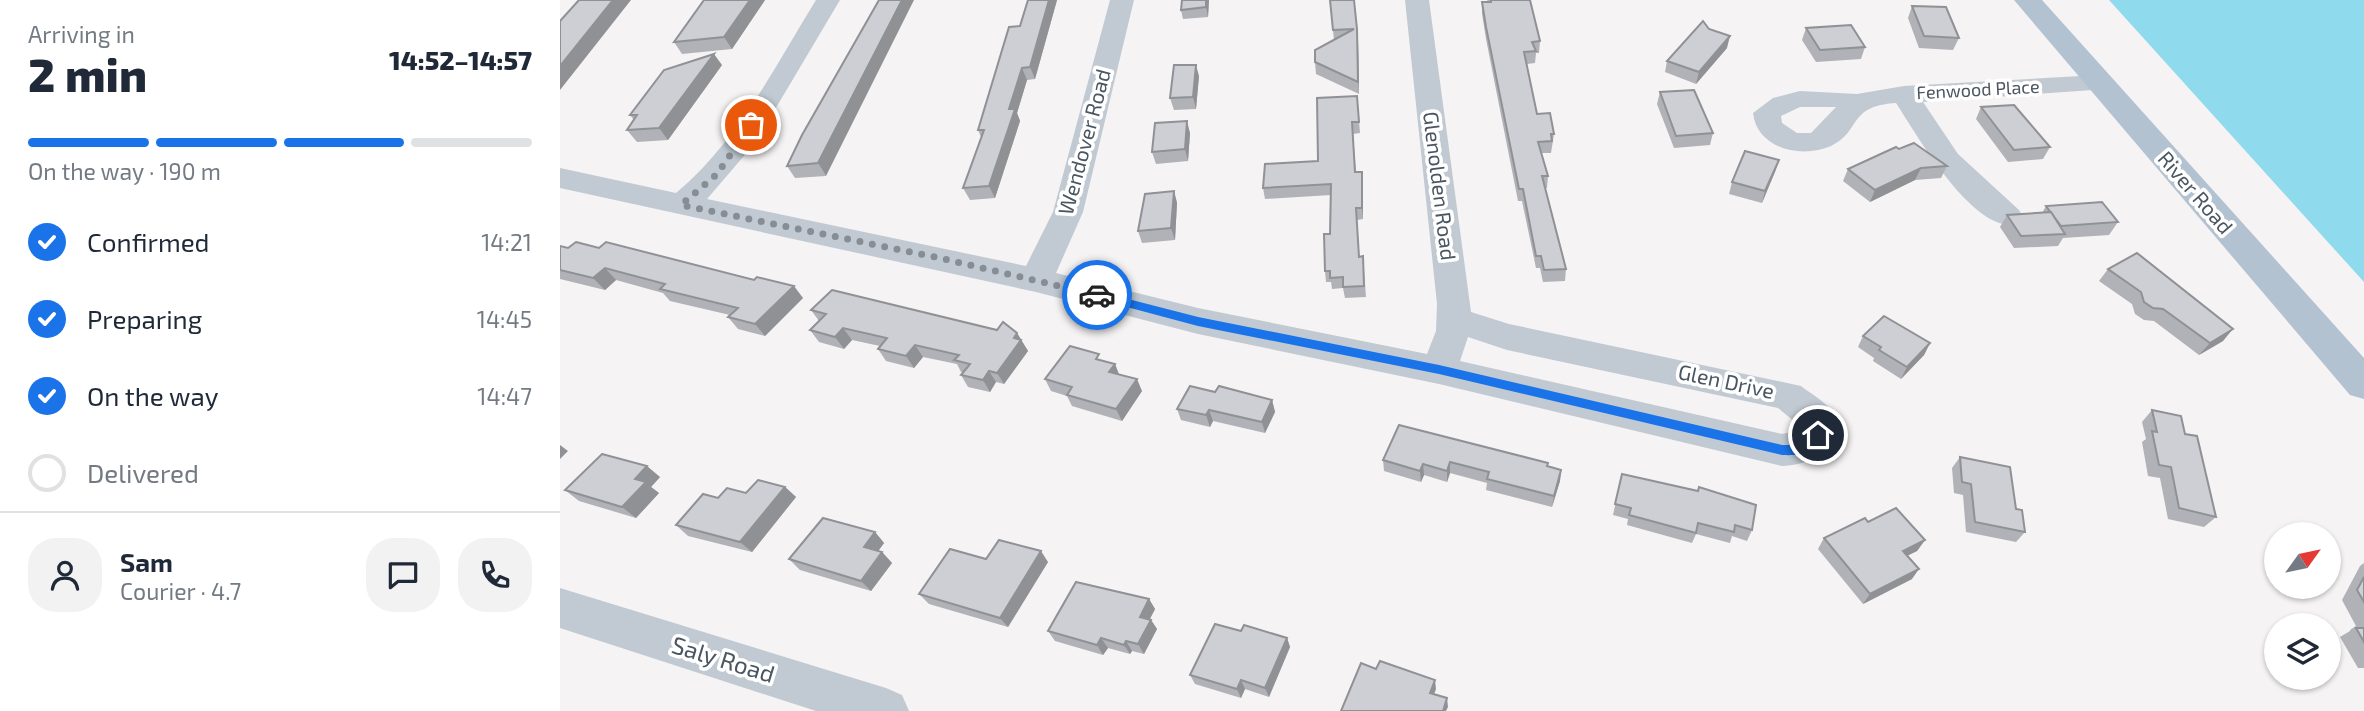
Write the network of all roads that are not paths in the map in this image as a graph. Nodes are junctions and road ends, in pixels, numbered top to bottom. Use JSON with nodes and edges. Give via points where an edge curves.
{"nodes":[{"id":1,"x":828,"y":0,"type":"edge"},
{"id":2,"x":1122,"y":0,"type":"edge"},
{"id":3,"x":1417,"y":0,"type":"edge"},
{"id":4,"x":2027,"y":0,"type":"edge"},
{"id":5,"x":2098,"y":83,"type":"junction"},
{"id":6,"x":1904,"y":94,"type":"junction"},
{"id":7,"x":1858,"y":102,"type":"dead end"},
{"id":8,"x":560,"y":178,"type":"edge"},
{"id":9,"x":681,"y":205,"type":"junction"},
{"id":10,"x":2008,"y":217,"type":"edge"},
{"id":11,"x":1036,"y":280,"type":"junction"},
{"id":12,"x":1454,"y":320,"type":"junction"},
{"id":13,"x":1439,"y":370,"type":"junction"},
{"id":14,"x":2364,"y":384,"type":"edge"},
{"id":15,"x":560,"y":608,"type":"edge"},
{"id":16,"x":886,"y":711,"type":"edge"}],
"edges":[{"from":1,"to":9,"type":"street","via":[[739,145],[717,174]]},
{"from":2,"to":11,"type":"street","name":"Wendover Road","via":[[1068,212]]},
{"from":3,"to":12,"type":"street","name":"Glenolden Road"},
{"from":4,"to":5,"type":"main road","name":"River Road"},
{"from":5,"to":6,"type":"street","name":"Fenwood Place"},
{"from":5,"to":14,"type":"main road","name":"River Road"},
{"from":6,"to":7,"type":"street","name":"Fenwood Place"},
{"from":6,"to":10,"type":"street","via":[[1948,161]]},
{"from":8,"to":9,"type":"street","name":"Glen Drive"},
{"from":9,"to":11,"type":"street","name":"Glen Drive"},
{"from":11,"to":13,"type":"street","name":"Glen Drive","via":[[1198,321]]},
{"from":12,"to":13,"type":"street","name":"Glenolden Road"},
{"from":12,"to":13,"type":"street","name":"Glen Drive","via":[[1531,343],[1788,396],[1818,420],[1818,435],[1801,450],[1782,450]]},
{"from":15,"to":16,"type":"street","name":"Saly Road"}]}
